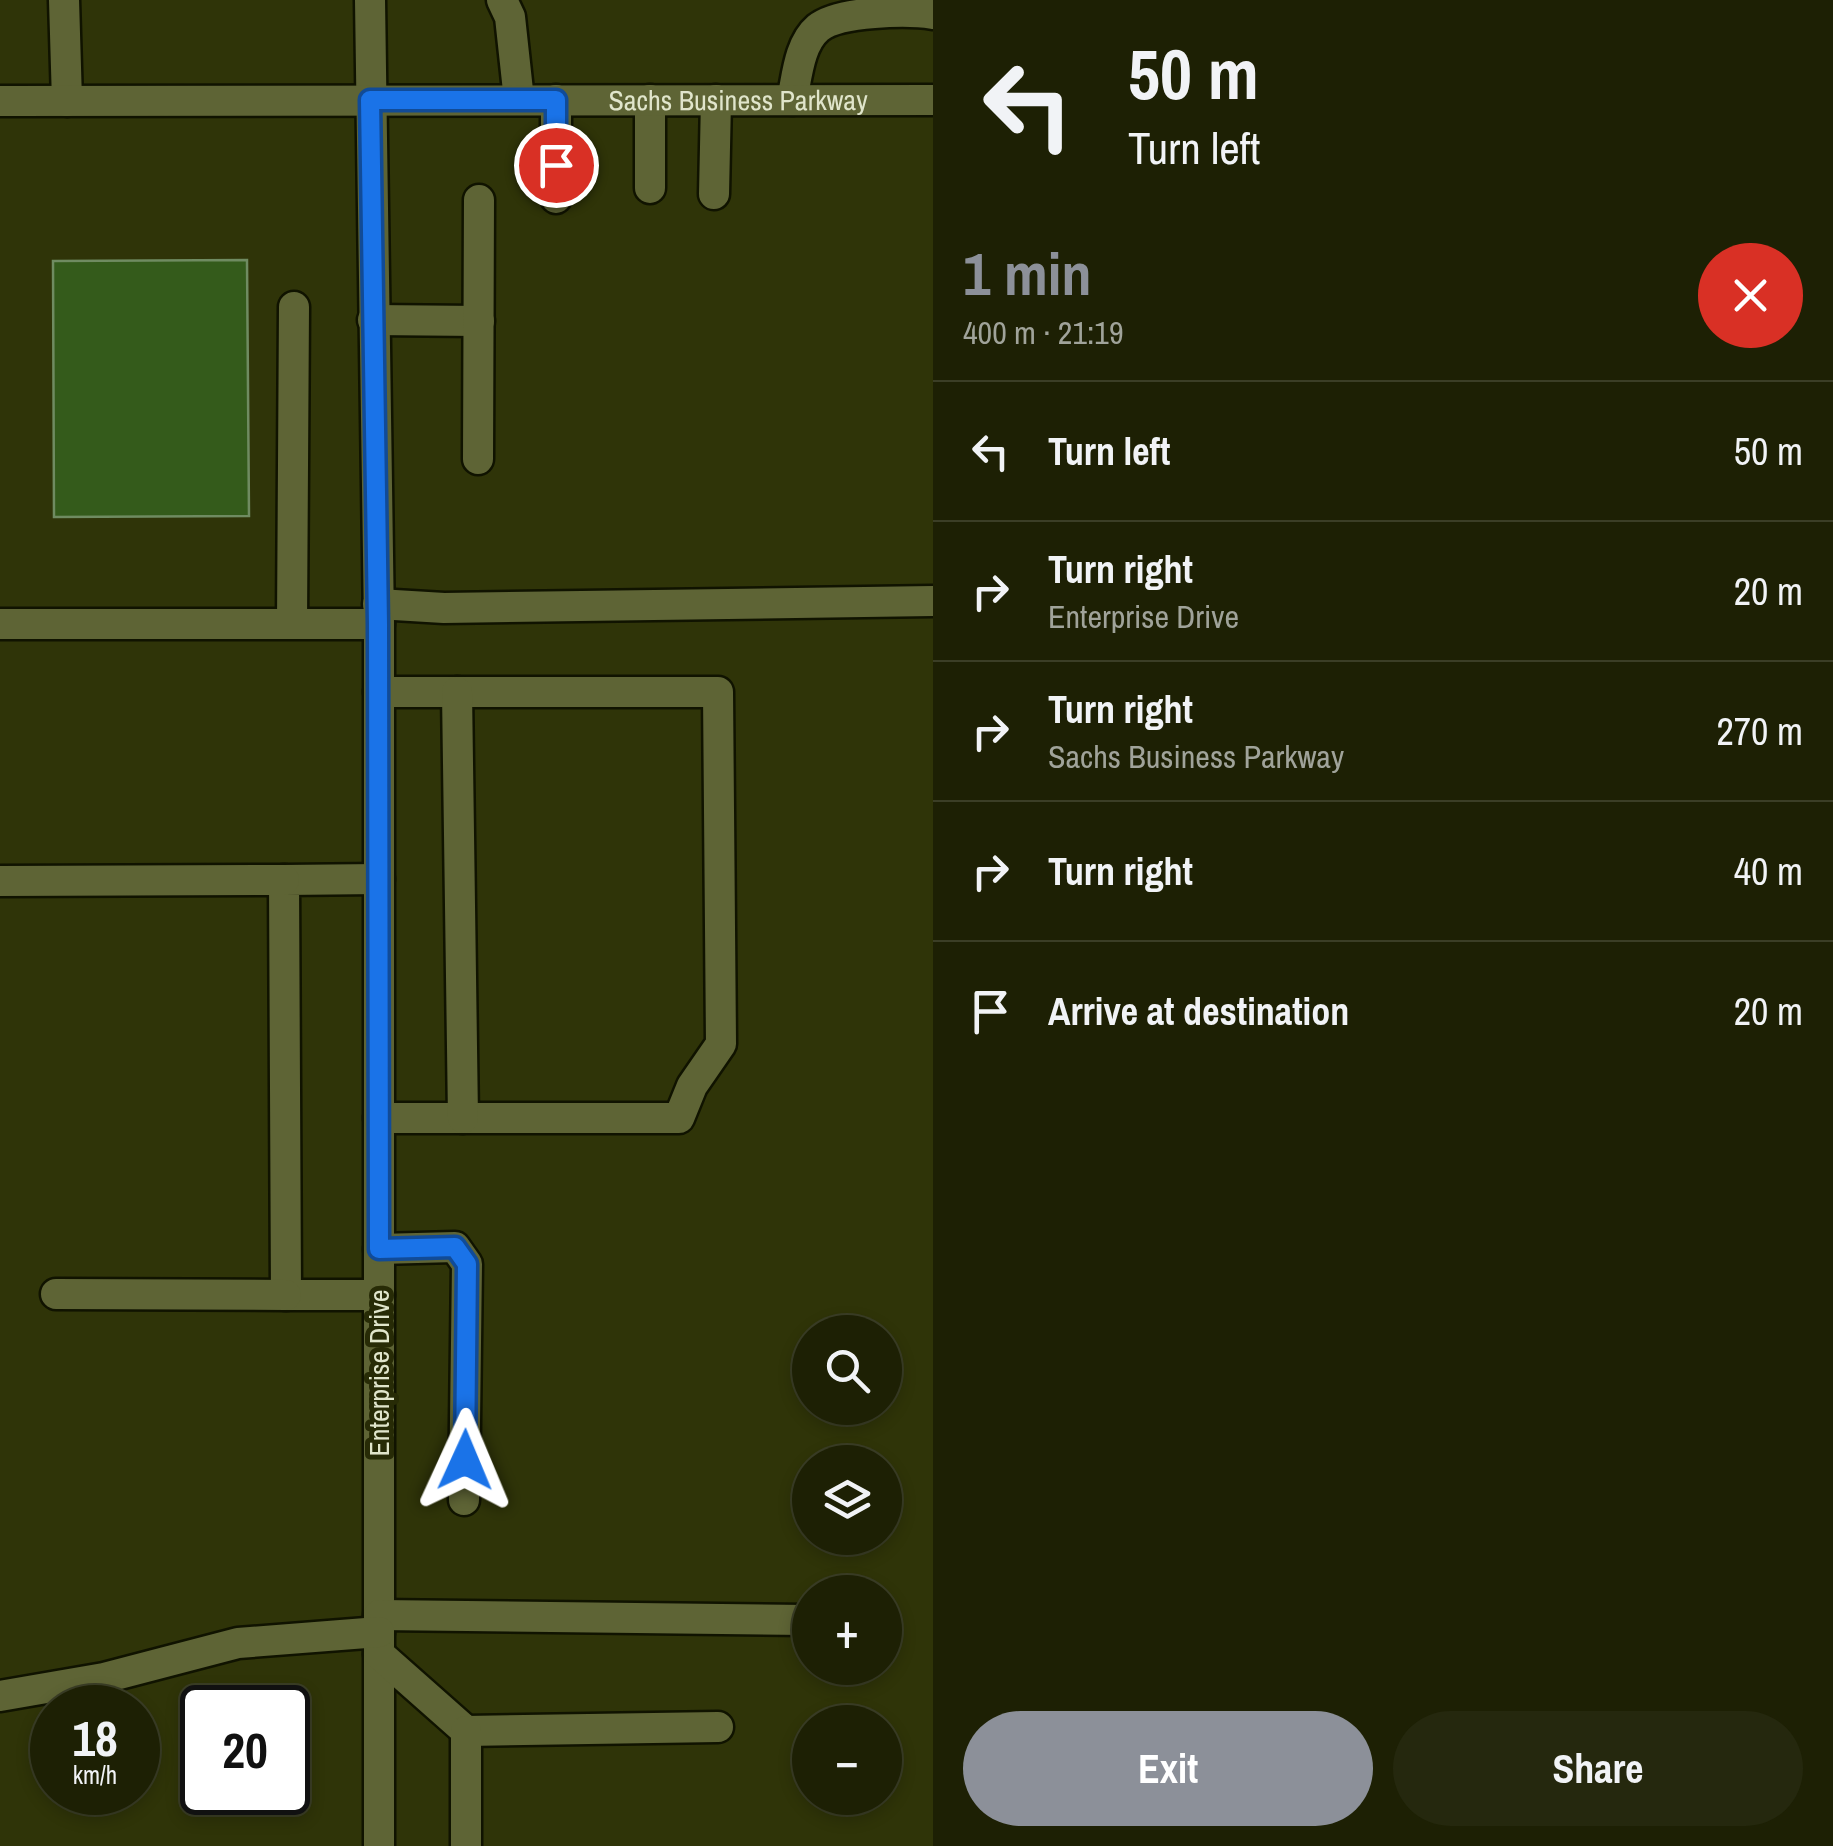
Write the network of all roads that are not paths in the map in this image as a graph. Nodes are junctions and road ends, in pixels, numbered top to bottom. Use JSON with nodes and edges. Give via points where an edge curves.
{"nodes":[{"id":1,"x":64,"y":0,"type":"edge"},
{"id":2,"x":370,"y":0,"type":"edge"},
{"id":3,"x":502,"y":0,"type":"edge"},
{"id":4,"x":933,"y":14,"type":"edge"},
{"id":5,"x":66,"y":100,"type":"junction"},
{"id":6,"x":370,"y":100,"type":"junction"},
{"id":7,"x":519,"y":100,"type":"junction"},
{"id":8,"x":556,"y":100,"type":"junction"},
{"id":9,"x":650,"y":100,"type":"junction"},
{"id":10,"x":716,"y":100,"type":"junction"},
{"id":11,"x":792,"y":100,"type":"junction"},
{"id":12,"x":933,"y":100,"type":"edge"},
{"id":13,"x":0,"y":101,"type":"edge"},
{"id":14,"x":650,"y":188,"type":"dead end"},
{"id":15,"x":714,"y":194,"type":"dead end"},
{"id":16,"x":556,"y":198,"type":"dead end"},
{"id":17,"x":479,"y":200,"type":"dead end"},
{"id":18,"x":294,"y":307,"type":"dead end"},
{"id":19,"x":374,"y":320,"type":"junction"},
{"id":20,"x":478,"y":321,"type":"junction"},
{"id":21,"x":478,"y":458,"type":"dead end"},
{"id":22,"x":933,"y":601,"type":"edge"},
{"id":23,"x":378,"y":614,"type":"junction"},
{"id":24,"x":0,"y":624,"type":"edge"},
{"id":25,"x":292,"y":624,"type":"junction"},
{"id":26,"x":378,"y":692,"type":"junction"},
{"id":27,"x":457,"y":692,"type":"junction"},
{"id":28,"x":379,"y":879,"type":"junction"},
{"id":29,"x":284,"y":880,"type":"junction"},
{"id":30,"x":0,"y":881,"type":"edge"},
{"id":31,"x":379,"y":1118,"type":"junction"},
{"id":32,"x":463,"y":1118,"type":"junction"},
{"id":33,"x":379,"y":1249,"type":"junction"},
{"id":34,"x":56,"y":1294,"type":"dead end"},
{"id":35,"x":286,"y":1294,"type":"junction"},
{"id":36,"x":379,"y":1296,"type":"junction"},
{"id":37,"x":464,"y":1500,"type":"dead end"},
{"id":38,"x":792,"y":1620,"type":"edge"},
{"id":39,"x":379,"y":1634,"type":"junction"},
{"id":40,"x":0,"y":1696,"type":"edge"},
{"id":41,"x":718,"y":1728,"type":"dead end"},
{"id":42,"x":466,"y":1731,"type":"junction"},
{"id":43,"x":380,"y":1846,"type":"edge"},
{"id":44,"x":466,"y":1846,"type":"edge"}],
"edges":[{"from":1,"to":5,"type":"street"},
{"from":2,"to":6,"type":"street","name":"Enterprise Drive"},
{"from":3,"to":7,"type":"street","via":[[510,17]]},
{"from":4,"to":11,"type":"street","via":[[849,16],[818,28],[801,56]]},
{"from":5,"to":6,"type":"street","name":"Sachs Business Parkway"},
{"from":5,"to":13,"type":"street","name":"Sachs Business Parkway"},
{"from":6,"to":7,"type":"street","name":"Sachs Business Parkway"},
{"from":6,"to":19,"type":"street","name":"Enterprise Drive"},
{"from":7,"to":8,"type":"street","name":"Sachs Business Parkway"},
{"from":8,"to":9,"type":"street","name":"Sachs Business Parkway"},
{"from":8,"to":16,"type":"street"},
{"from":9,"to":10,"type":"street","name":"Sachs Business Parkway"},
{"from":9,"to":14,"type":"street"},
{"from":10,"to":11,"type":"street","name":"Sachs Business Parkway"},
{"from":10,"to":15,"type":"street"},
{"from":11,"to":12,"type":"street","name":"Sachs Business Parkway"},
{"from":17,"to":20,"type":"street"},
{"from":18,"to":25,"type":"street"},
{"from":19,"to":20,"type":"street"},
{"from":19,"to":23,"type":"street","name":"Enterprise Drive"},
{"from":20,"to":21,"type":"street"},
{"from":22,"to":23,"type":"street"},
{"from":23,"to":25,"type":"street"},
{"from":23,"to":26,"type":"street","name":"Enterprise Drive"},
{"from":24,"to":25,"type":"street"},
{"from":26,"to":27,"type":"street"},
{"from":26,"to":28,"type":"street","name":"Enterprise Drive"},
{"from":27,"to":32,"type":"street"},
{"from":27,"to":32,"type":"street","via":[[718,692],[720,1044],[680,1118]]},
{"from":28,"to":29,"type":"street"},
{"from":28,"to":31,"type":"street","name":"Enterprise Drive"},
{"from":29,"to":30,"type":"street"},
{"from":29,"to":35,"type":"street"},
{"from":31,"to":32,"type":"street"},
{"from":31,"to":33,"type":"street","name":"Enterprise Drive"},
{"from":33,"to":36,"type":"street","name":"Enterprise Drive"},
{"from":33,"to":37,"type":"street","via":[[455,1247],[467,1264]]},
{"from":34,"to":35,"type":"street"},
{"from":35,"to":36,"type":"street"},
{"from":36,"to":39,"type":"street","name":"Enterprise Drive"},
{"from":38,"to":39,"type":"street"},
{"from":39,"to":40,"type":"street","via":[[238,1643],[104,1678]]},
{"from":39,"to":42,"type":"street"},
{"from":39,"to":43,"type":"street","name":"Enterprise Drive"},
{"from":41,"to":42,"type":"street"},
{"from":42,"to":44,"type":"street"}]}
